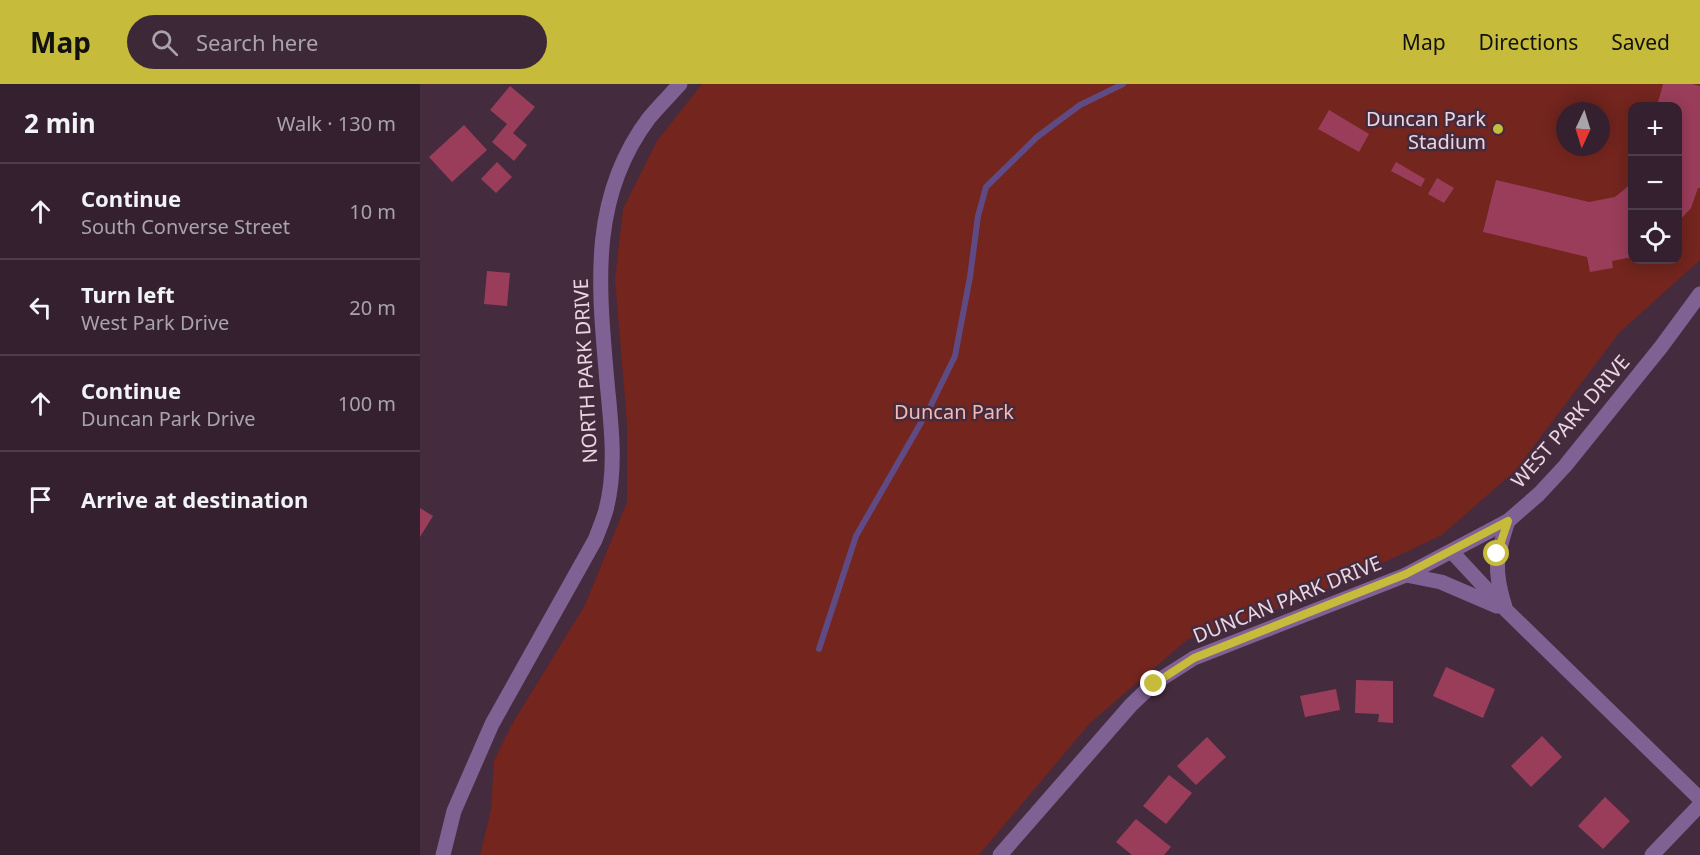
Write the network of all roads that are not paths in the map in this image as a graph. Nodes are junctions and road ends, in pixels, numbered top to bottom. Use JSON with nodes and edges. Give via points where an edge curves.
{"nodes":[{"id":1,"x":680,"y":84,"type":"edge"},
{"id":2,"x":1700,"y":294,"type":"edge"},
{"id":3,"x":1508,"y":521,"type":"junction"},
{"id":4,"x":1452,"y":552,"type":"junction"},
{"id":5,"x":1406,"y":574,"type":"junction"},
{"id":6,"x":1505,"y":609,"type":"junction"},
{"id":7,"x":1700,"y":798,"type":"edge"},
{"id":8,"x":1700,"y":804,"type":"edge"},
{"id":9,"x":444,"y":855,"type":"edge"},
{"id":10,"x":1000,"y":855,"type":"edge"},
{"id":11,"x":1652,"y":855,"type":"edge"}],
"edges":[{"from":1,"to":9,"type":"street","name":"NORTH PARK DRIVE","via":[[649,118],[628,151],[604,225],[600,302],[613,447],[606,510],[595,540],[492,724],[454,811]]},
{"from":2,"to":3,"type":"street","name":"WEST PARK DRIVE","via":[[1565,466]]},
{"from":3,"to":4,"type":"street","name":"WEST PARK DRIVE"},
{"from":3,"to":6,"type":"street","via":[[1497,554],[1496,574]]},
{"from":4,"to":5,"type":"street","name":"DUNCAN PARK DRIVE"},
{"from":4,"to":6,"type":"street"},
{"from":5,"to":6,"type":"street","via":[[1441,582]]},
{"from":5,"to":10,"type":"street","name":"DUNCAN PARK DRIVE","via":[[1194,658],[1154,684],[1131,705]]},
{"from":6,"to":7,"type":"street"},
{"from":8,"to":11,"type":"street"}]}
